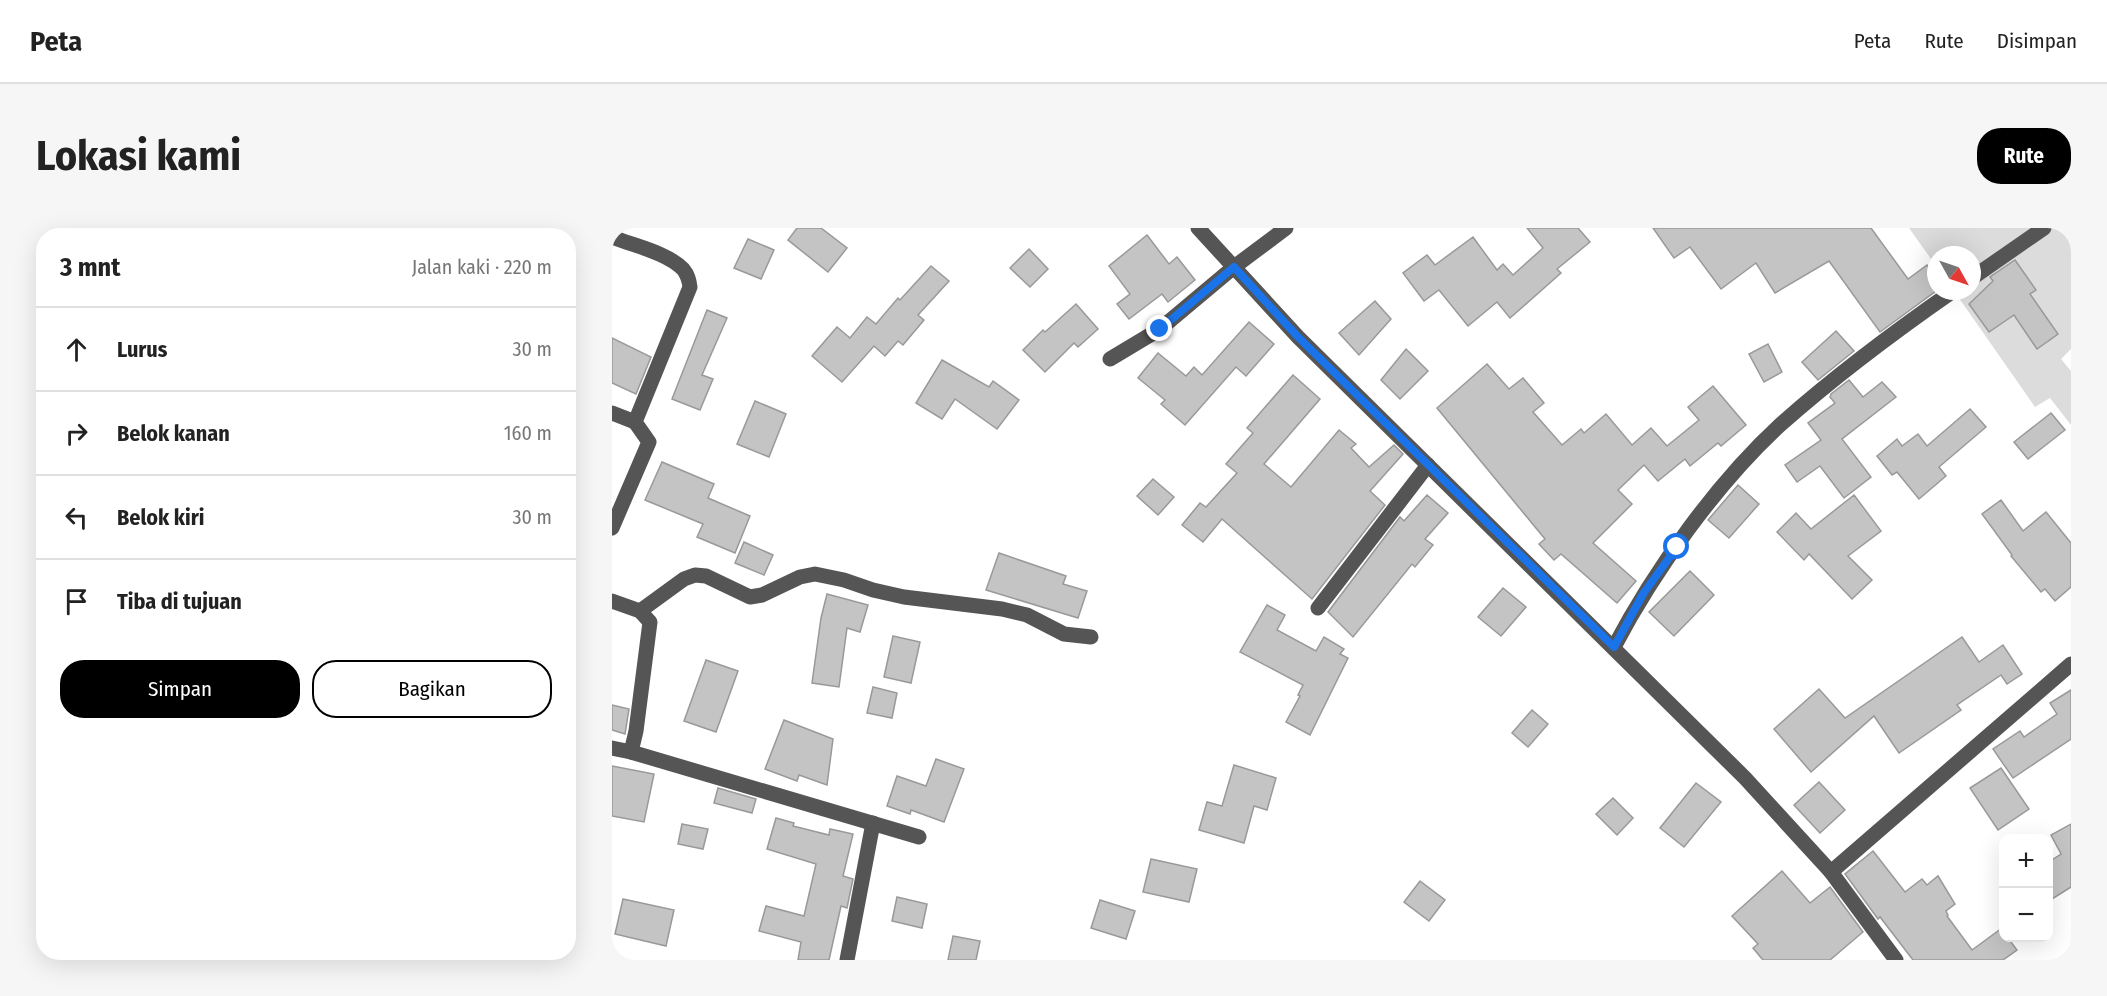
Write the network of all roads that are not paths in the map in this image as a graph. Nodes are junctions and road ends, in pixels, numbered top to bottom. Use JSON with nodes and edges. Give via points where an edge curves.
{"nodes":[{"id":1,"x":1198,"y":228,"type":"edge"},
{"id":2,"x":1286,"y":228,"type":"edge"},
{"id":3,"x":2044,"y":228,"type":"edge"},
{"id":4,"x":612,"y":237,"type":"edge"},
{"id":5,"x":1234,"y":267,"type":"junction"},
{"id":6,"x":1981,"y":272,"type":"edge"},
{"id":7,"x":1941,"y":300,"type":"edge"},
{"id":8,"x":1110,"y":359,"type":"dead end"},
{"id":9,"x":612,"y":413,"type":"edge"},
{"id":10,"x":635,"y":422,"type":"junction"},
{"id":11,"x":1428,"y":465,"type":"junction"},
{"id":12,"x":612,"y":528,"type":"edge"},
{"id":13,"x":612,"y":601,"type":"edge"},
{"id":14,"x":1318,"y":608,"type":"dead end"},
{"id":15,"x":640,"y":611,"type":"junction"},
{"id":16,"x":1090,"y":637,"type":"dead end"},
{"id":17,"x":1614,"y":647,"type":"junction"},
{"id":18,"x":2071,"y":664,"type":"edge"},
{"id":19,"x":612,"y":748,"type":"edge"},
{"id":20,"x":631,"y":752,"type":"junction"},
{"id":21,"x":873,"y":823,"type":"junction"},
{"id":22,"x":919,"y":837,"type":"dead end"},
{"id":23,"x":1831,"y":872,"type":"junction"},
{"id":24,"x":847,"y":960,"type":"edge"},
{"id":25,"x":1896,"y":960,"type":"edge"}],
"edges":[{"from":1,"to":5,"type":"street"},
{"from":2,"to":5,"type":"street"},
{"from":3,"to":6,"type":"street"},
{"from":4,"to":10,"type":"street","via":[[682,268],[690,287]]},
{"from":5,"to":8,"type":"street","via":[[1160,329]]},
{"from":5,"to":11,"type":"street","via":[[1298,337]]},
{"from":7,"to":17,"type":"street","via":[[1846,371],[1780,425],[1749,457],[1643,594]]},
{"from":9,"to":10,"type":"street"},
{"from":10,"to":12,"type":"street","via":[[649,441]]},
{"from":11,"to":14,"type":"street"},
{"from":11,"to":17,"type":"street"},
{"from":13,"to":15,"type":"street"},
{"from":15,"to":16,"type":"street","via":[[695,575],[706,576],[750,597],[815,574],[904,597],[1002,609],[1027,615],[1064,634]]},
{"from":15,"to":20,"type":"street","via":[[650,622]]},
{"from":17,"to":23,"type":"street","via":[[1745,778]]},
{"from":18,"to":23,"type":"street"},
{"from":19,"to":20,"type":"street"},
{"from":20,"to":21,"type":"street"},
{"from":21,"to":22,"type":"street"},
{"from":21,"to":24,"type":"street"},
{"from":23,"to":25,"type":"street"}]}
